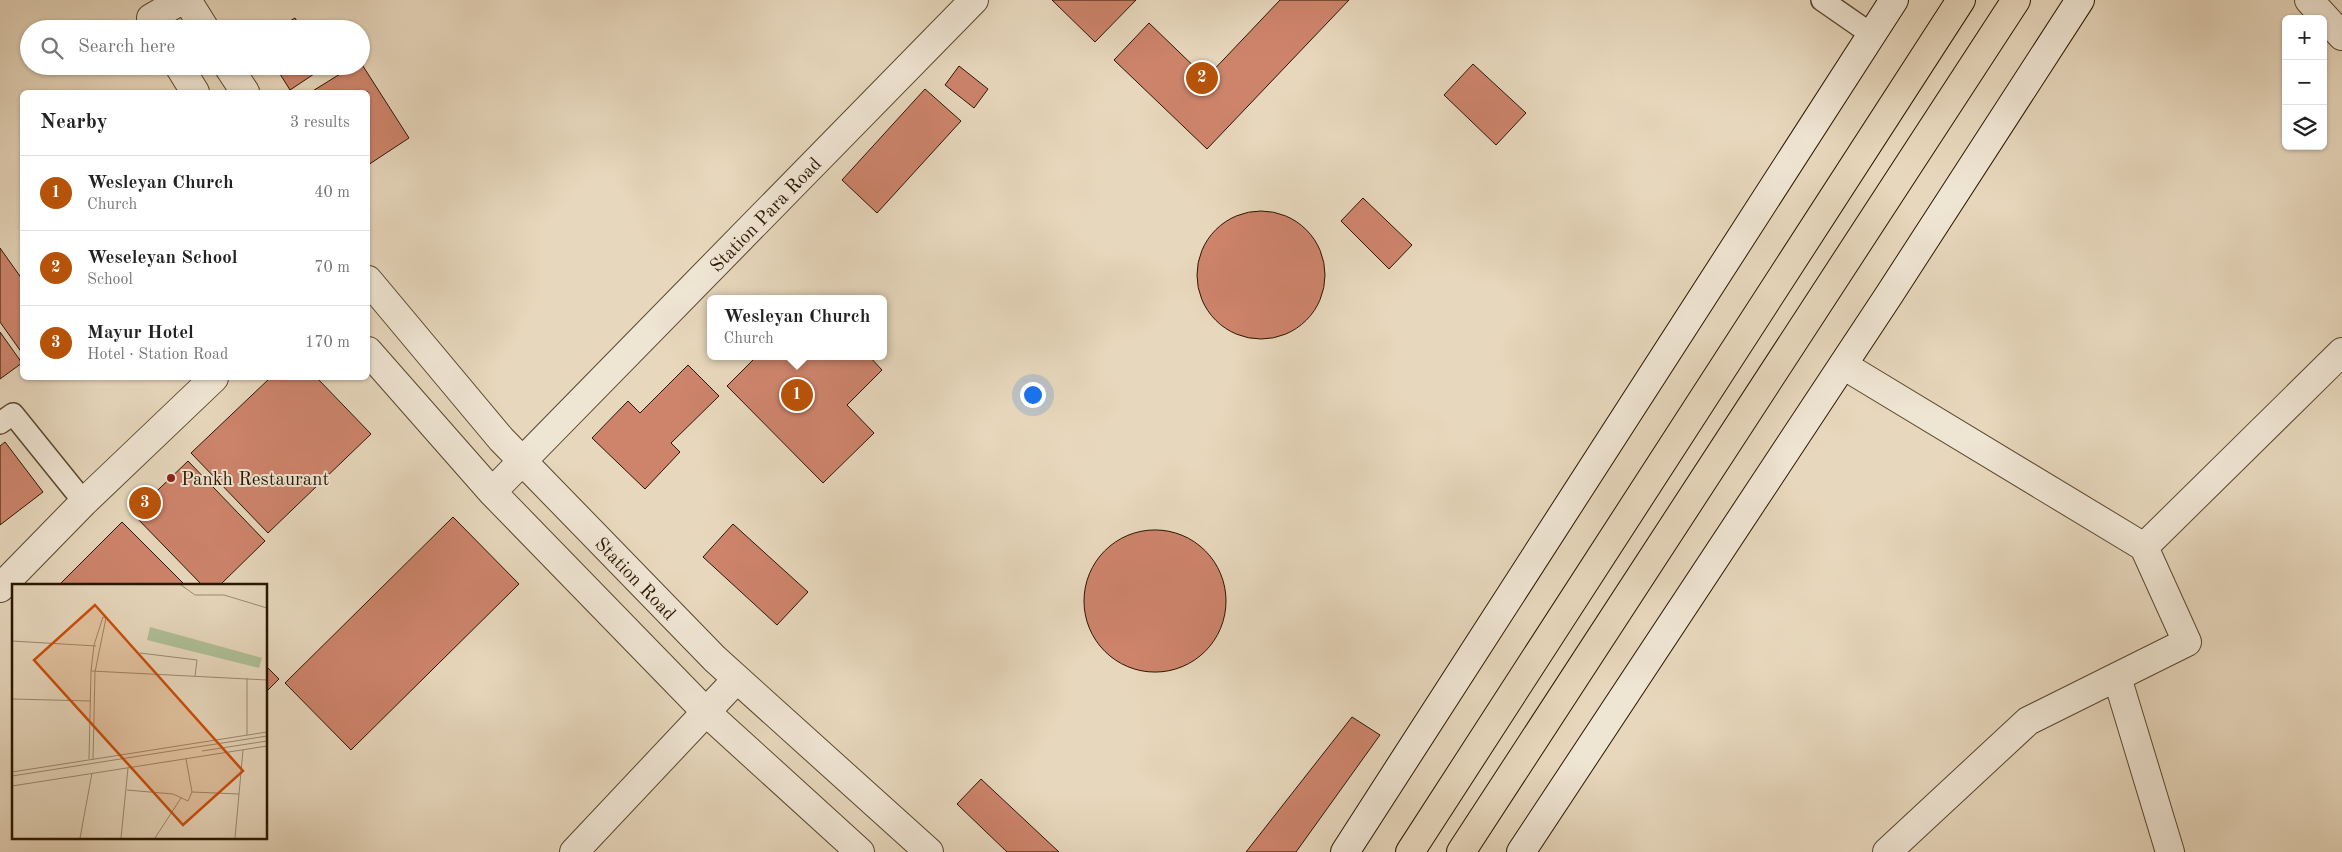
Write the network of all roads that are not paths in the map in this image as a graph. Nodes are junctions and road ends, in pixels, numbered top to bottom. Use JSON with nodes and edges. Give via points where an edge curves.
{"nodes":[{"id":1,"x":182,"y":0,"type":"edge"},
{"id":2,"x":187,"y":0,"type":"edge"},
{"id":3,"x":974,"y":0,"type":"edge"},
{"id":4,"x":1822,"y":0,"type":"edge"},
{"id":5,"x":1894,"y":0,"type":"edge"},
{"id":6,"x":1961,"y":0,"type":"edge"},
{"id":7,"x":2016,"y":0,"type":"edge"},
{"id":8,"x":2080,"y":0,"type":"edge"},
{"id":9,"x":2309,"y":0,"type":"edge"},
{"id":10,"x":151,"y":20,"type":"edge"},
{"id":11,"x":199,"y":20,"type":"edge"},
{"id":12,"x":1871,"y":34,"type":"junction"},
{"id":13,"x":2342,"y":36,"type":"edge"},
{"id":14,"x":185,"y":75,"type":"edge"},
{"id":15,"x":234,"y":75,"type":"edge"},
{"id":16,"x":194,"y":90,"type":"edge"},
{"id":17,"x":244,"y":90,"type":"edge"},
{"id":18,"x":370,"y":282,"type":"edge"},
{"id":19,"x":2342,"y":352,"type":"edge"},
{"id":20,"x":370,"y":353,"type":"edge"},
{"id":21,"x":1843,"y":365,"type":"junction"},
{"id":22,"x":212,"y":380,"type":"edge"},
{"id":23,"x":0,"y":423,"type":"edge"},
{"id":24,"x":522,"y":460,"type":"junction"},
{"id":25,"x":492,"y":492,"type":"junction"},
{"id":26,"x":84,"y":502,"type":"junction"},
{"id":27,"x":2144,"y":547,"type":"junction"},
{"id":28,"x":0,"y":588,"type":"edge"},
{"id":29,"x":2117,"y":677,"type":"junction"},
{"id":30,"x":737,"y":679,"type":"junction"},
{"id":31,"x":706,"y":712,"type":"junction"},
{"id":32,"x":574,"y":852,"type":"edge"},
{"id":33,"x":860,"y":852,"type":"edge"},
{"id":34,"x":928,"y":852,"type":"edge"},
{"id":35,"x":1345,"y":852,"type":"edge"},
{"id":36,"x":1410,"y":852,"type":"edge"},
{"id":37,"x":1461,"y":852,"type":"edge"},
{"id":38,"x":1522,"y":852,"type":"edge"},
{"id":39,"x":1887,"y":852,"type":"edge"},
{"id":40,"x":2170,"y":852,"type":"edge"}],
"edges":[{"from":1,"to":10,"type":"street"},
{"from":2,"to":11,"type":"street"},
{"from":3,"to":24,"type":"street","name":"Station Para Road"},
{"from":4,"to":12,"type":"lane"},
{"from":5,"to":12,"type":"street"},
{"from":6,"to":36,"type":"main road"},
{"from":7,"to":37,"type":"main road"},
{"from":8,"to":21,"type":"street"},
{"from":9,"to":13,"type":"street"},
{"from":12,"to":35,"type":"street"},
{"from":14,"to":16,"type":"street"},
{"from":15,"to":17,"type":"street"},
{"from":18,"to":24,"type":"street","name":"Station Road"},
{"from":19,"to":27,"type":"street"},
{"from":20,"to":25,"type":"street"},
{"from":21,"to":27,"type":"street"},
{"from":21,"to":38,"type":"street"},
{"from":22,"to":26,"type":"street"},
{"from":23,"to":26,"type":"lane","via":[[13,414]]},
{"from":24,"to":25,"type":"street","name":"Station Para Road"},
{"from":24,"to":30,"type":"street","name":"Station Road"},
{"from":25,"to":31,"type":"street"},
{"from":26,"to":28,"type":"street"},
{"from":27,"to":29,"type":"street","via":[[2187,642]]},
{"from":29,"to":39,"type":"street","via":[[2028,721]]},
{"from":29,"to":40,"type":"street"},
{"from":30,"to":31,"type":"street"},
{"from":30,"to":34,"type":"street","name":"Station Road"},
{"from":31,"to":32,"type":"street"},
{"from":31,"to":33,"type":"street"}]}
